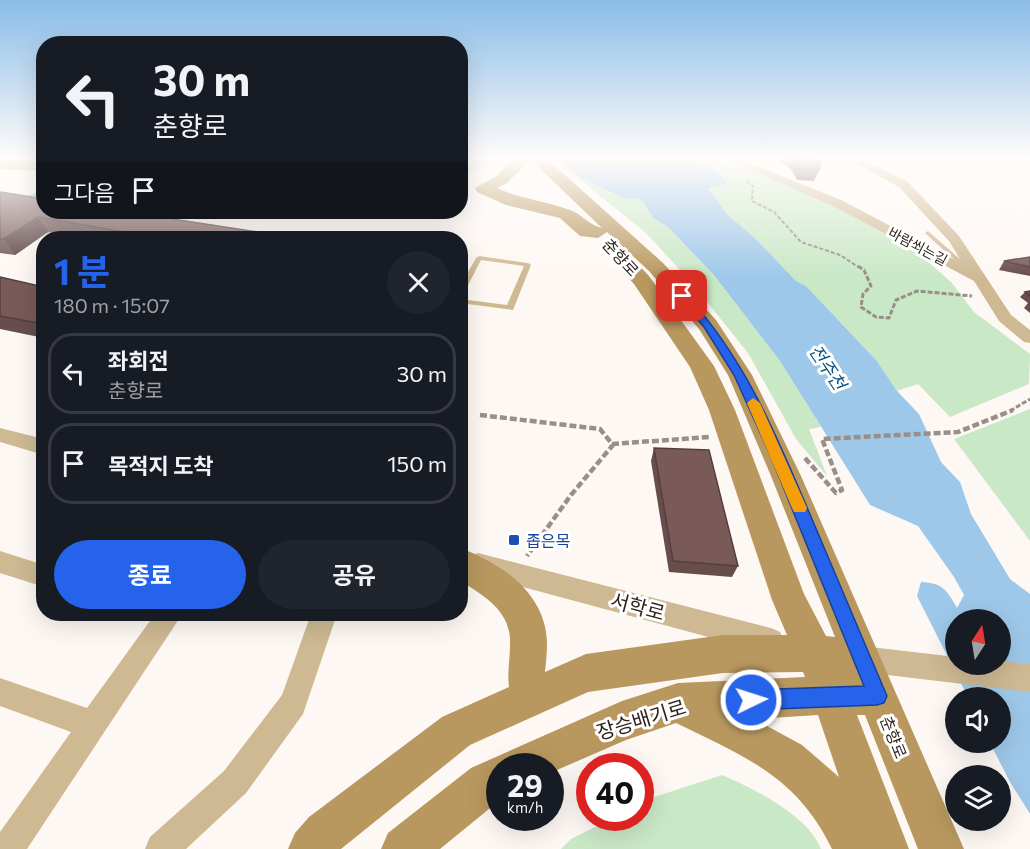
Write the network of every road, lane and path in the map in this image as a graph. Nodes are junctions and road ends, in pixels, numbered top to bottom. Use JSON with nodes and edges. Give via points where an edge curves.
{"nodes":[{"id":1,"x":504,"y":198,"type":"edge"},
{"id":2,"x":569,"y":198,"type":"edge"},
{"id":3,"x":573,"y":198,"type":"edge"},
{"id":4,"x":753,"y":198,"type":"edge"},
{"id":5,"x":822,"y":198,"type":"edge"},
{"id":6,"x":916,"y":198,"type":"edge"},
{"id":7,"x":598,"y":232,"type":"junction"},
{"id":8,"x":928,"y":233,"type":"dead end"},
{"id":9,"x":976,"y":277,"type":"junction"},
{"id":10,"x":468,"y":278,"type":"edge"},
{"id":11,"x":991,"y":298,"type":"junction"},
{"id":12,"x":468,"y":302,"type":"edge"},
{"id":13,"x":1030,"y":338,"type":"edge"},
{"id":14,"x":1030,"y":399,"type":"edge"},
{"id":15,"x":480,"y":415,"type":"dead end"},
{"id":16,"x":733,"y":437,"type":"junction"},
{"id":17,"x":3,"y":439,"type":"edge"},
{"id":18,"x":612,"y":444,"type":"junction"},
{"id":19,"x":36,"y":445,"type":"edge"},
{"id":20,"x":798,"y":451,"type":"dead end"},
{"id":21,"x":0,"y":562,"type":"edge"},
{"id":22,"x":468,"y":563,"type":"edge"},
{"id":23,"x":468,"y":566,"type":"edge"},
{"id":24,"x":36,"y":573,"type":"edge"},
{"id":25,"x":514,"y":573,"type":"junction"},
{"id":26,"x":161,"y":621,"type":"edge"},
{"id":27,"x":322,"y":621,"type":"edge"},
{"id":28,"x":815,"y":653,"type":"junction"},
{"id":29,"x":870,"y":677,"type":"junction"},
{"id":30,"x":1030,"y":678,"type":"edge"},
{"id":31,"x":0,"y":692,"type":"edge"},
{"id":32,"x":831,"y":695,"type":"junction"},
{"id":33,"x":530,"y":698,"type":"junction"},
{"id":34,"x":678,"y":703,"type":"junction"},
{"id":35,"x":93,"y":725,"type":"junction"},
{"id":36,"x":549,"y":753,"type":"edge"},
{"id":37,"x":486,"y":783,"type":"edge"},
{"id":38,"x":8,"y":849,"type":"edge"},
{"id":39,"x":162,"y":849,"type":"edge"},
{"id":40,"x":311,"y":849,"type":"edge"},
{"id":41,"x":404,"y":849,"type":"edge"},
{"id":42,"x":856,"y":849,"type":"edge"},
{"id":43,"x":886,"y":849,"type":"edge"},
{"id":44,"x":940,"y":849,"type":"edge"}],
"edges":[{"from":1,"to":7,"type":"street","via":[[566,214],[587,232]]},
{"from":2,"to":7,"type":"street","name":"춘향로"},
{"from":3,"to":29,"type":"street","name":"춘향로","via":[[656,267],[708,325],[740,375]]},
{"from":4,"to":11,"type":"path","via":[[774,212],[801,242],[840,255],[864,270],[872,286],[863,294],[861,307],[876,317],[889,318],[896,300],[917,291]]},
{"from":5,"to":9,"type":"street","name":"바람쐬는길"},
{"from":6,"to":9,"type":"street","name":"바람쐬는길","via":[[954,239]]},
{"from":7,"to":16,"type":"street","name":"춘향로","via":[[642,280],[702,366]]},
{"from":8,"to":9,"type":"lane"},
{"from":9,"to":11,"type":"street","name":"바람쐬는길"},
{"from":10,"to":12,"type":"lane","via":[[479,258],[528,265],[510,308]]},
{"from":11,"to":13,"type":"street","name":"바람쐬는길","via":[[1005,318]]},
{"from":14,"to":20,"type":"path","via":[[1018,408],[958,432],[822,439],[842,490],[836,493]]},
{"from":15,"to":18,"type":"path","via":[[600,429]]},
{"from":16,"to":18,"type":"path"},
{"from":16,"to":28,"type":"street","name":"춘향로","via":[[789,600]]},
{"from":17,"to":19,"type":"street"},
{"from":18,"to":25,"type":"path"},
{"from":21,"to":24,"type":"street"},
{"from":22,"to":25,"type":"street","name":"서학로"},
{"from":23,"to":33,"type":"street","via":[[503,589],[523,613],[529,642],[526,671]]},
{"from":25,"to":28,"type":"street","name":"서학로"},
{"from":26,"to":35,"type":"street"},
{"from":27,"to":39,"type":"street","via":[[292,704],[236,782]]},
{"from":28,"to":29,"type":"street"},
{"from":28,"to":32,"type":"street","name":"춘향로"},
{"from":28,"to":33,"type":"street","via":[[723,654],[586,673]]},
{"from":29,"to":30,"type":"street","via":[[907,666]]},
{"from":29,"to":32,"type":"street","name":"장승배기로"},
{"from":29,"to":44,"type":"street","name":"춘향로"},
{"from":31,"to":35,"type":"street"},
{"from":32,"to":34,"type":"street","name":"장승배기로"},
{"from":32,"to":43,"type":"street","name":"춘향로"},
{"from":33,"to":40,"type":"street","via":[[456,731],[325,833]]},
{"from":34,"to":36,"type":"street","name":"장승배기로","via":[[622,721]]},
{"from":34,"to":42,"type":"street","via":[[793,764],[818,786],[840,815]]},
{"from":35,"to":38,"type":"street"},
{"from":37,"to":41,"type":"street"}]}
